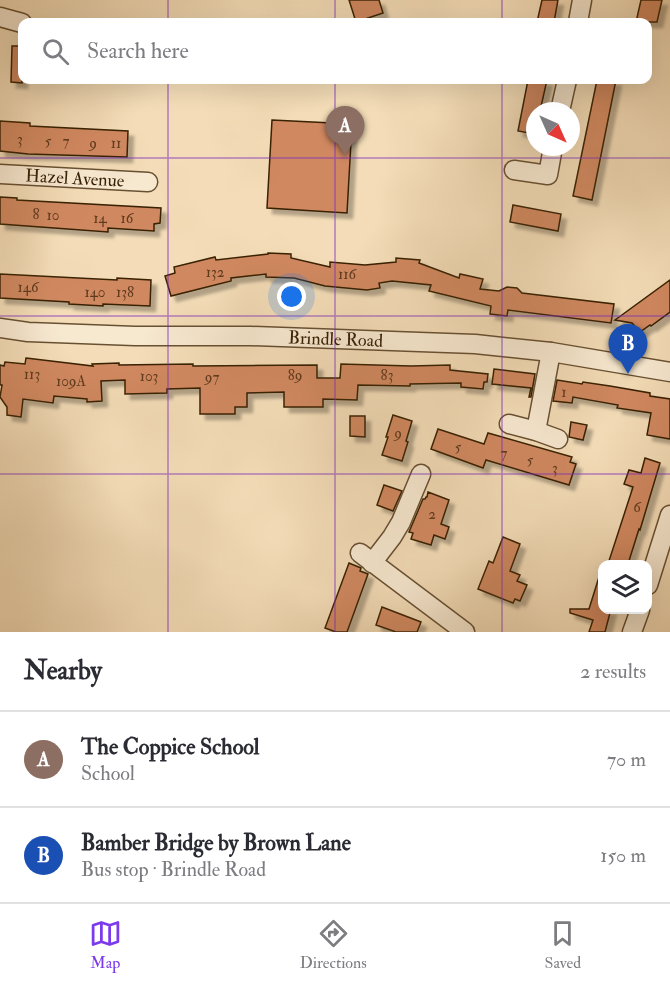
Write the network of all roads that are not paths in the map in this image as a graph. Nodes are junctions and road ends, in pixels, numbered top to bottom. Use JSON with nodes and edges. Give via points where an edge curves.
{"nodes":[{"id":1,"x":582,"y":0,"type":"edge"},
{"id":2,"x":0,"y":17,"type":"edge"},
{"id":3,"x":579,"y":18,"type":"edge"},
{"id":4,"x":18,"y":22,"type":"edge"},
{"id":5,"x":566,"y":84,"type":"edge"},
{"id":6,"x":562,"y":102,"type":"edge"},
{"id":7,"x":551,"y":156,"type":"edge"},
{"id":8,"x":514,"y":170,"type":"dead end"},
{"id":9,"x":0,"y":174,"type":"edge"},
{"id":10,"x":148,"y":182,"type":"dead end"},
{"id":11,"x":0,"y":328,"type":"edge"},
{"id":12,"x":551,"y":352,"type":"junction"},
{"id":13,"x":670,"y":372,"type":"edge"},
{"id":14,"x":509,"y":424,"type":"dead end"},
{"id":15,"x":536,"y":430,"type":"junction"},
{"id":16,"x":558,"y":439,"type":"dead end"},
{"id":17,"x":420,"y":474,"type":"dead end"},
{"id":18,"x":670,"y":515,"type":"edge"},
{"id":19,"x":652,"y":572,"type":"edge"},
{"id":20,"x":638,"y":614,"type":"edge"},
{"id":21,"x":465,"y":632,"type":"edge"},
{"id":22,"x":632,"y":632,"type":"edge"}],
"edges":[{"from":1,"to":3,"type":"street"},
{"from":2,"to":4,"type":"street"},
{"from":5,"to":6,"type":"street"},
{"from":7,"to":8,"type":"street","via":[[548,175]]},
{"from":9,"to":10,"type":"street","name":"Hazel Avenue"},
{"from":11,"to":12,"type":"street","name":"Brindle Road","via":[[135,336],[475,344]]},
{"from":12,"to":13,"type":"street","name":"Brindle Road"},
{"from":12,"to":15,"type":"street"},
{"from":14,"to":15,"type":"street"},
{"from":15,"to":16,"type":"street"},
{"from":17,"to":21,"type":"street","via":[[392,537],[366,558]]},
{"from":18,"to":19,"type":"street"},
{"from":20,"to":22,"type":"street"}]}
